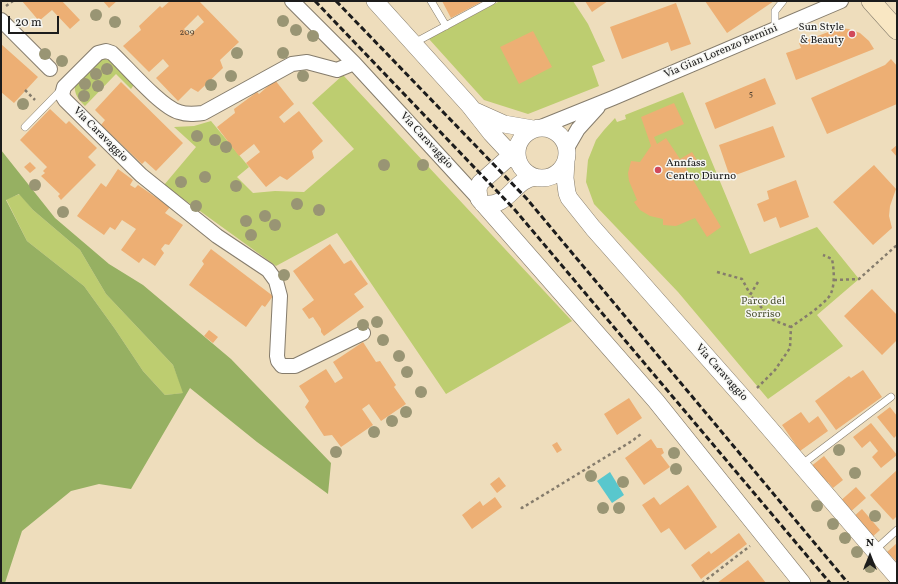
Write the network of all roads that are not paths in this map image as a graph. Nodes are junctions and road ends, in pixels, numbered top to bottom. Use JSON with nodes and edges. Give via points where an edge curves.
{"nodes":[{"id":1,"x":292,"y":1,"type":"edge"},
{"id":2,"x":375,"y":1,"type":"edge"},
{"id":3,"x":431,"y":1,"type":"edge"},
{"id":4,"x":492,"y":1,"type":"edge"},
{"id":5,"x":784,"y":1,"type":"edge"},
{"id":6,"x":840,"y":1,"type":"edge"},
{"id":7,"x":871,"y":1,"type":"edge"},
{"id":8,"x":1,"y":20,"type":"edge"},
{"id":9,"x":446,"y":26,"type":"junction"},
{"id":10,"x":774,"y":29,"type":"junction"},
{"id":11,"x":897,"y":30,"type":"edge"},
{"id":12,"x":413,"y":43,"type":"junction"},
{"id":13,"x":354,"y":63,"type":"junction"},
{"id":14,"x":50,"y":69,"type":"dead end"},
{"id":15,"x":64,"y":87,"type":"junction"},
{"id":16,"x":602,"y":103,"type":"junction"},
{"id":17,"x":473,"y":110,"type":"junction"},
{"id":18,"x":25,"y":127,"type":"dead end"},
{"id":19,"x":537,"y":128,"type":"junction"},
{"id":20,"x":516,"y":154,"type":"junction"},
{"id":21,"x":566,"y":154,"type":"junction"},
{"id":22,"x":530,"y":179,"type":"junction"},
{"id":23,"x":477,"y":193,"type":"junction"},
{"id":24,"x":363,"y":332,"type":"dead end"},
{"id":25,"x":891,"y":397,"type":"dead end"},
{"id":26,"x":801,"y":465,"type":"junction"},
{"id":27,"x":897,"y":530,"type":"edge"},
{"id":28,"x":875,"y":550,"type":"junction"},
{"id":29,"x":897,"y":577,"type":"edge"},
{"id":30,"x":802,"y":583,"type":"edge"}],
"edges":[{"from":1,"to":13,"type":"street","name":"Via Caravaggio"},
{"from":2,"to":12,"type":"street"},
{"from":3,"to":9,"type":"lane"},
{"from":4,"to":9,"type":"lane"},
{"from":5,"to":10,"type":"lane","via":[[774,11]]},
{"from":6,"to":10,"type":"street","name":"Via Gian Lorenzo Bernini"},
{"from":7,"to":11,"type":"main road"},
{"from":8,"to":14,"type":"street"},
{"from":9,"to":12,"type":"lane"},
{"from":10,"to":16,"type":"street","name":"Via Gian Lorenzo Bernini"},
{"from":12,"to":17,"type":"street"},
{"from":13,"to":15,"type":"street","via":[[337,70],[307,62],[292,64],[203,113],[192,114],[167,107],[112,52],[98,53]]},
{"from":13,"to":23,"type":"street","name":"Via Caravaggio"},
{"from":15,"to":18,"type":"lane"},
{"from":15,"to":24,"type":"street","name":"Via Caravaggio","via":[[62,95],[65,100],[141,176],[217,236],[268,270],[276,281],[280,296],[277,356],[279,364],[286,367],[295,366]]},
{"from":16,"to":19,"type":"street","name":"Via Gian Lorenzo Bernini"},
{"from":16,"to":21,"type":"street","name":"Via Gian Lorenzo Bernini","via":[[583,122]]},
{"from":17,"to":19,"type":"street","via":[[504,124]]},
{"from":17,"to":20,"type":"street","via":[[491,133]]},
{"from":19,"to":20,"type":"street","via":[[525,134]]},
{"from":19,"to":21,"type":"street","via":[[556,132],[563,139]]},
{"from":20,"to":22,"type":"street","via":[[522,169]]},
{"from":20,"to":23,"type":"street"},
{"from":21,"to":22,"type":"street","via":[[562,168],[556,174]]},
{"from":21,"to":26,"type":"street","name":"Via Caravaggio","via":[[566,186],[569,198]]},
{"from":22,"to":23,"type":"street","via":[[499,203],[491,205]]},
{"from":23,"to":30,"type":"street","name":"Via Caravaggio","via":[[656,400]]},
{"from":25,"to":26,"type":"lane"},
{"from":26,"to":28,"type":"street","name":"Via Caravaggio"},
{"from":27,"to":28,"type":"lane"},
{"from":28,"to":29,"type":"street","name":"Via Caravaggio"}]}
